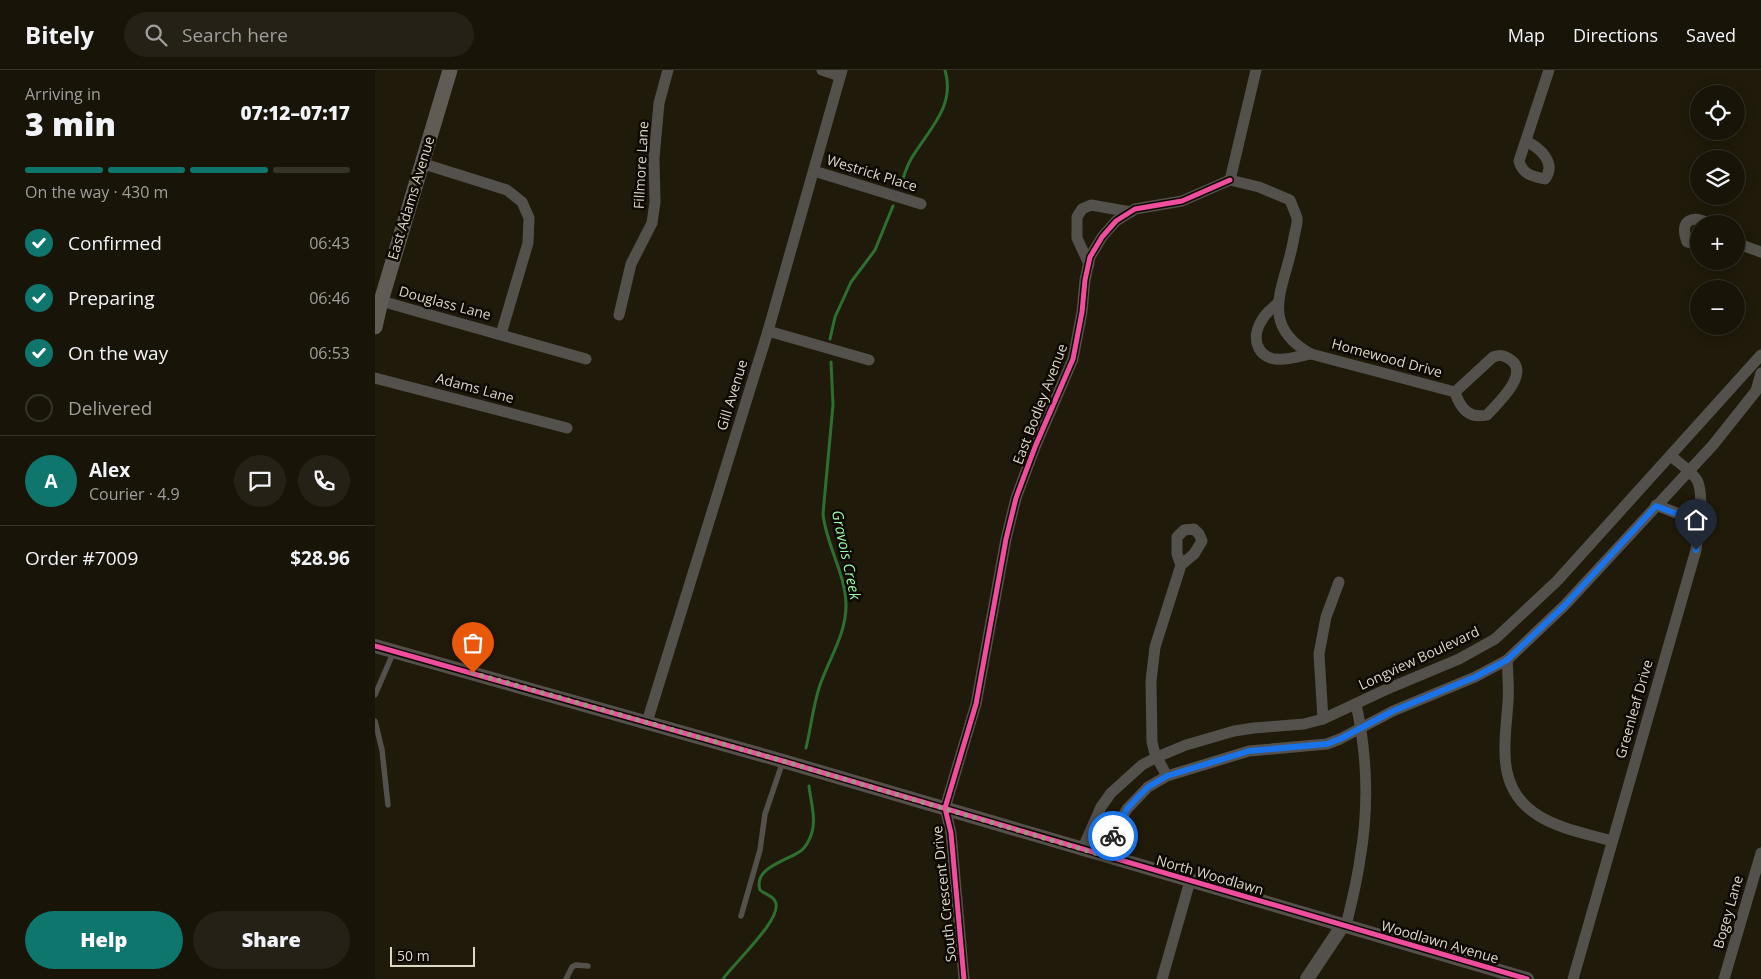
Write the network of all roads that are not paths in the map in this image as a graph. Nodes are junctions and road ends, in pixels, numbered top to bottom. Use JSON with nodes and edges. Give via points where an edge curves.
{"nodes":[{"id":1,"x":450,"y":70,"type":"edge"},
{"id":2,"x":668,"y":70,"type":"edge"},
{"id":3,"x":822,"y":70,"type":"edge"},
{"id":4,"x":1256,"y":70,"type":"edge"},
{"id":5,"x":1549,"y":70,"type":"edge"},
{"id":6,"x":841,"y":73,"type":"edge"},
{"id":7,"x":1526,"y":140,"type":"dead end"},
{"id":8,"x":421,"y":163,"type":"junction"},
{"id":9,"x":814,"y":172,"type":"junction"},
{"id":10,"x":1230,"y":180,"type":"junction"},
{"id":11,"x":921,"y":204,"type":"dead end"},
{"id":12,"x":1131,"y":212,"type":"junction"},
{"id":13,"x":1690,"y":220,"type":"edge"},
{"id":14,"x":1690,"y":242,"type":"edge"},
{"id":15,"x":1745,"y":246,"type":"edge"},
{"id":16,"x":1761,"y":252,"type":"edge"},
{"id":17,"x":1089,"y":264,"type":"junction"},
{"id":18,"x":381,"y":301,"type":"junction"},
{"id":19,"x":1278,"y":302,"type":"junction"},
{"id":20,"x":619,"y":316,"type":"dead end"},
{"id":21,"x":375,"y":327,"type":"edge"},
{"id":22,"x":768,"y":331,"type":"junction"},
{"id":23,"x":501,"y":334,"type":"junction"},
{"id":24,"x":1311,"y":354,"type":"junction"},
{"id":25,"x":1761,"y":355,"type":"edge"},
{"id":26,"x":586,"y":359,"type":"dead end"},
{"id":27,"x":869,"y":360,"type":"dead end"},
{"id":28,"x":1761,"y":373,"type":"edge"},
{"id":29,"x":375,"y":378,"type":"edge"},
{"id":30,"x":1735,"y":385,"type":"junction"},
{"id":31,"x":1759,"y":391,"type":"edge"},
{"id":32,"x":1455,"y":392,"type":"junction"},
{"id":33,"x":567,"y":428,"type":"dead end"},
{"id":34,"x":1671,"y":456,"type":"junction"},
{"id":35,"x":1688,"y":471,"type":"junction"},
{"id":36,"x":1656,"y":506,"type":"junction"},
{"id":37,"x":1699,"y":522,"type":"junction"},
{"id":38,"x":1181,"y":565,"type":"dead end"},
{"id":39,"x":1339,"y":582,"type":"dead end"},
{"id":40,"x":375,"y":646,"type":"edge"},
{"id":41,"x":394,"y":651,"type":"junction"},
{"id":42,"x":1507,"y":660,"type":"junction"},
{"id":43,"x":375,"y":695,"type":"edge"},
{"id":44,"x":1356,"y":704,"type":"junction"},
{"id":45,"x":1323,"y":719,"type":"junction"},
{"id":46,"x":375,"y":721,"type":"edge"},
{"id":47,"x":647,"y":722,"type":"junction"},
{"id":48,"x":1361,"y":727,"type":"junction"},
{"id":49,"x":1157,"y":757,"type":"junction"},
{"id":50,"x":783,"y":761,"type":"junction"},
{"id":51,"x":1167,"y":776,"type":"junction"},
{"id":52,"x":388,"y":805,"type":"dead end"},
{"id":53,"x":945,"y":808,"type":"junction"},
{"id":54,"x":1612,"y":841,"type":"junction"},
{"id":55,"x":1082,"y":850,"type":"junction"},
{"id":56,"x":1761,"y":853,"type":"edge"},
{"id":57,"x":1105,"y":856,"type":"junction"},
{"id":58,"x":1190,"y":881,"type":"junction"},
{"id":59,"x":741,"y":916,"type":"dead end"},
{"id":60,"x":1345,"y":926,"type":"junction"},
{"id":61,"x":588,"y":966,"type":"dead end"},
{"id":62,"x":566,"y":979,"type":"edge"},
{"id":63,"x":963,"y":979,"type":"edge"},
{"id":64,"x":1162,"y":979,"type":"edge"},
{"id":65,"x":1307,"y":979,"type":"edge"},
{"id":66,"x":1527,"y":979,"type":"edge"},
{"id":67,"x":1573,"y":979,"type":"edge"},
{"id":68,"x":1724,"y":979,"type":"edge"}],
"edges":[{"from":1,"to":8,"type":"main road","name":"East Adams Avenue"},
{"from":2,"to":20,"type":"street","name":"Fillmore Lane","via":[[659,103],[652,223],[631,264]]},
{"from":3,"to":6,"type":"street"},
{"from":4,"to":10,"type":"street"},
{"from":5,"to":7,"type":"street"},
{"from":6,"to":9,"type":"street","name":"Gill Avenue"},
{"from":8,"to":18,"type":"main road","name":"East Adams Avenue"},
{"from":8,"to":23,"type":"street","name":"Douglass Lane","via":[[507,190],[521,202],[529,218],[528,243]]},
{"from":9,"to":11,"type":"street","name":"Westrick Place"},
{"from":9,"to":22,"type":"street","name":"Gill Avenue"},
{"from":10,"to":12,"type":"street","name":"East Bodley Avenue","via":[[1181,201]]},
{"from":10,"to":19,"type":"street","name":"Homewood Drive","via":[[1259,187],[1289,200],[1297,219]]},
{"from":12,"to":17,"type":"street","name":"East Bodley Avenue","via":[[1116,221],[1107,232],[1090,257]]},
{"from":12,"to":17,"type":"street","via":[[1091,205],[1082,209],[1077,217],[1077,238]]},
{"from":13,"to":14,"type":"street","via":[[1684,226],[1684,234]]},
{"from":15,"to":16,"type":"street"},
{"from":17,"to":53,"type":"street","name":"East Bodley Avenue","via":[[1073,359],[1016,498],[976,704]]},
{"from":18,"to":21,"type":"main road","name":"East Adams Avenue"},
{"from":18,"to":23,"type":"street","name":"Douglass Lane"},
{"from":19,"to":24,"type":"street","name":"Homewood Drive","via":[[1278,318],[1285,333],[1297,346]]},
{"from":19,"to":24,"type":"street","name":"Homewood Drive","via":[[1262,319],[1256,336],[1257,346],[1270,358],[1283,360]]},
{"from":22,"to":27,"type":"street"},
{"from":22,"to":47,"type":"street","name":"Gill Avenue"},
{"from":23,"to":26,"type":"street","name":"Douglass Lane"},
{"from":24,"to":32,"type":"street","name":"Homewood Drive"},
{"from":25,"to":30,"type":"street","name":"Longview Boulevard"},
{"from":28,"to":31,"type":"street"},
{"from":29,"to":33,"type":"street","name":"Adams Lane"},
{"from":30,"to":31,"type":"street"},
{"from":30,"to":34,"type":"street","name":"Longview Boulevard"},
{"from":31,"to":35,"type":"street"},
{"from":32,"to":32,"type":"street","name":"Homewood Drive","via":[[1466,412],[1473,416],[1487,415],[1517,379],[1515,363],[1499,355]]},
{"from":34,"to":35,"type":"street","name":"Greenleaf Drive"},
{"from":34,"to":44,"type":"street","name":"Longview Boulevard","via":[[1557,581],[1495,639],[1459,659]]},
{"from":35,"to":36,"type":"street"},
{"from":35,"to":37,"type":"street","name":"Greenleaf Drive","via":[[1700,488]]},
{"from":36,"to":37,"type":"street"},
{"from":36,"to":42,"type":"street","via":[[1565,605]]},
{"from":37,"to":54,"type":"street","name":"Greenleaf Drive","via":[[1696,550]]},
{"from":38,"to":49,"type":"street","via":[[1154,656],[1150,710],[1152,742]]},
{"from":39,"to":45,"type":"street","via":[[1319,654]]},
{"from":40,"to":41,"type":"street","name":"North Woodlawn"},
{"from":41,"to":43,"type":"lane"},
{"from":41,"to":47,"type":"street","name":"North Woodlawn"},
{"from":42,"to":48,"type":"street"},
{"from":42,"to":54,"type":"street","via":[[1508,701],[1503,754],[1507,779],[1521,801],[1539,816]]},
{"from":44,"to":45,"type":"street","name":"Longview Boulevard"},
{"from":44,"to":48,"type":"street"},
{"from":45,"to":49,"type":"street","name":"Longview Boulevard","via":[[1234,731]]},
{"from":46,"to":52,"type":"lane"},
{"from":47,"to":50,"type":"street","name":"North Woodlawn"},
{"from":48,"to":51,"type":"street","via":[[1327,744],[1249,751]]},
{"from":48,"to":60,"type":"street","via":[[1365,810],[1361,858]]},
{"from":49,"to":51,"type":"street"},
{"from":49,"to":55,"type":"street","name":"Longview Boulevard","via":[[1142,765],[1111,793],[1101,807]]},
{"from":50,"to":53,"type":"street","name":"North Woodlawn"},
{"from":50,"to":59,"type":"lane","via":[[765,814],[760,850]]},
{"from":51,"to":57,"type":"street","via":[[1148,787],[1127,809]]},
{"from":53,"to":55,"type":"street","name":"North Woodlawn"},
{"from":53,"to":63,"type":"street","name":"South Crescent Drive","via":[[951,833]]},
{"from":54,"to":67,"type":"street","name":"Greenleaf Drive"},
{"from":55,"to":57,"type":"street","name":"North Woodlawn"},
{"from":56,"to":68,"type":"street","name":"Bogey Lane"},
{"from":57,"to":58,"type":"street","name":"North Woodlawn"},
{"from":58,"to":60,"type":"street","name":"North Woodlawn"},
{"from":58,"to":64,"type":"street"},
{"from":60,"to":65,"type":"street"},
{"from":60,"to":66,"type":"street","name":"Woodlawn Avenue"},
{"from":61,"to":62,"type":"lane","via":[[572,967]]}]}
